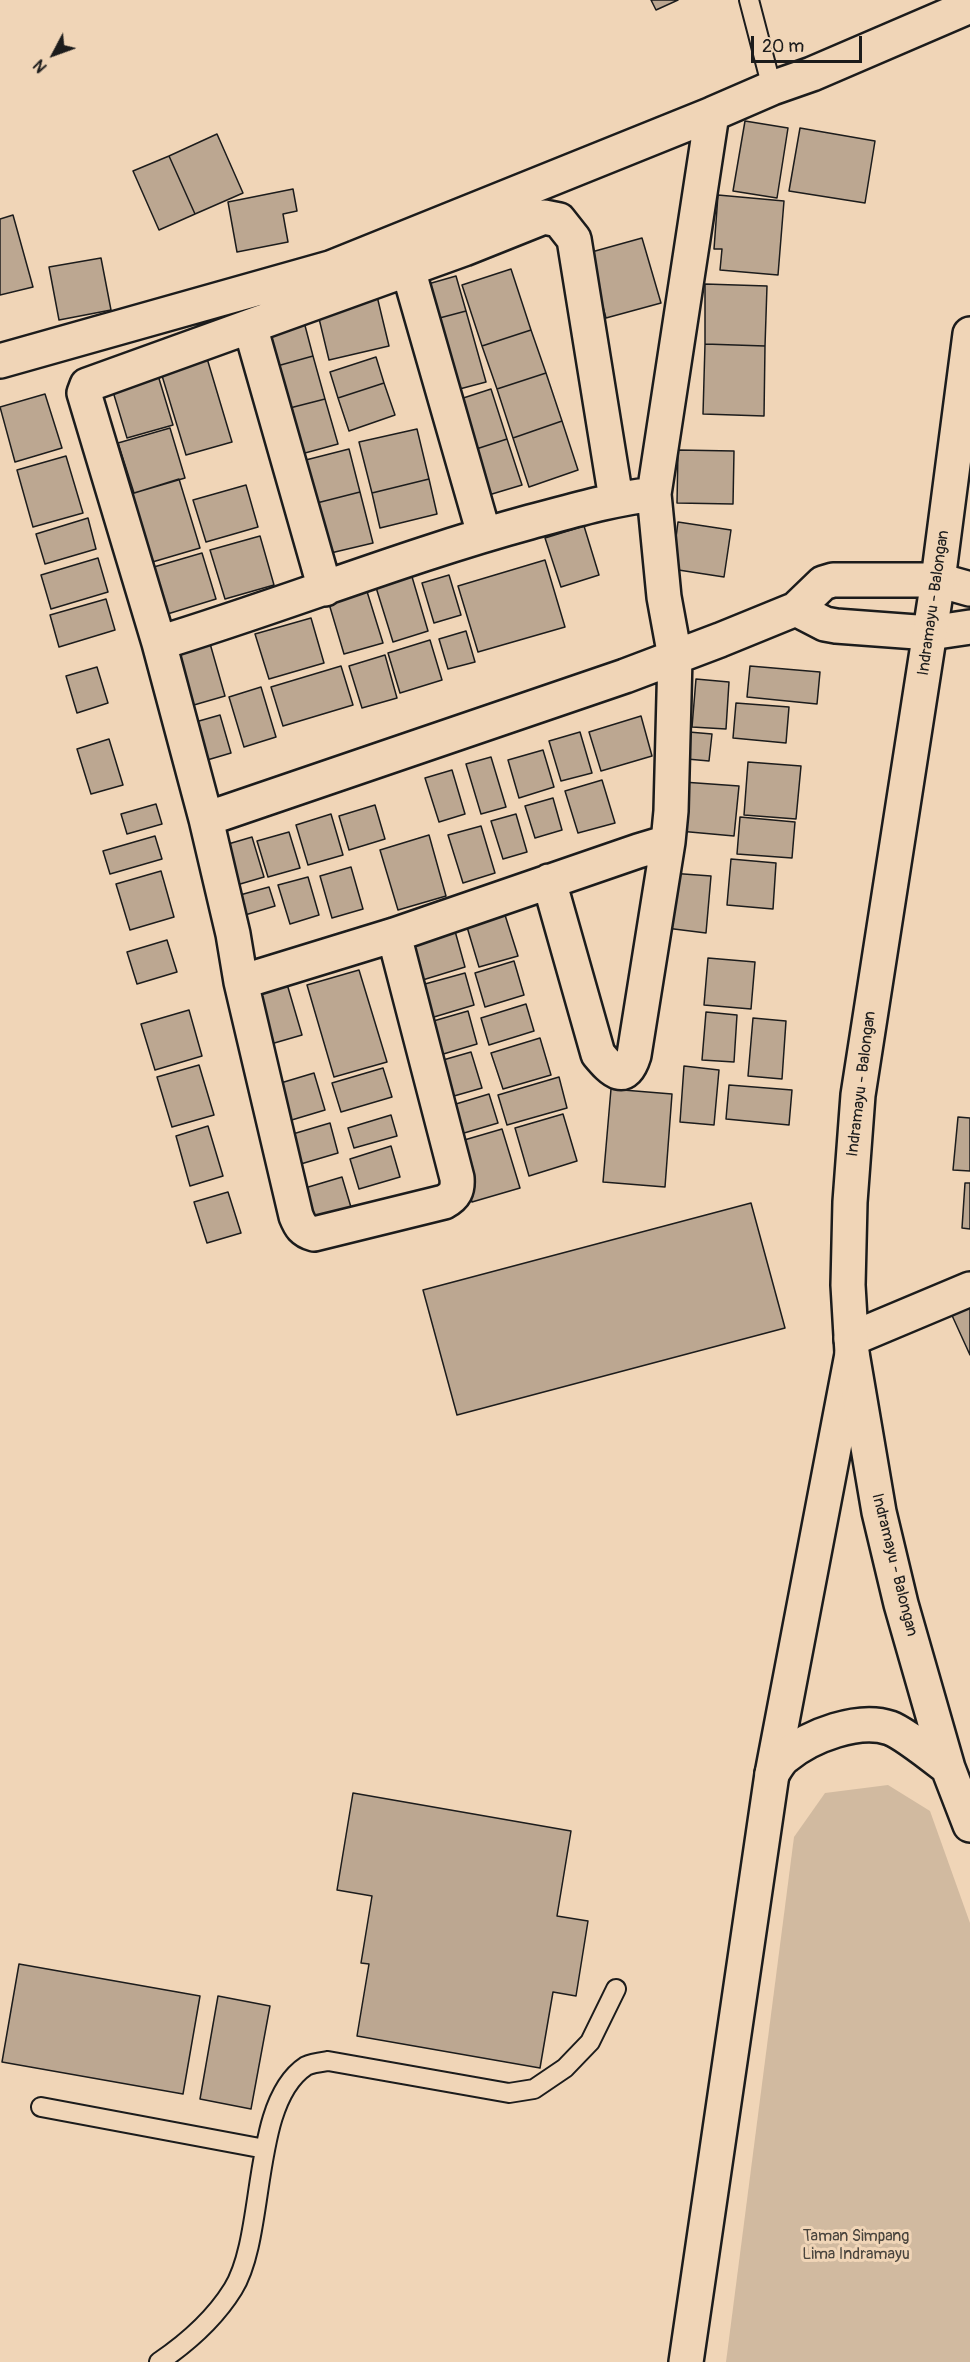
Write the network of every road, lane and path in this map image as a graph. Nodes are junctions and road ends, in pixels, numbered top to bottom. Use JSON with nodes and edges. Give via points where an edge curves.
{"nodes":[{"id":1,"x":749,"y":0,"type":"edge"},
{"id":2,"x":970,"y":6,"type":"edge"},
{"id":3,"x":772,"y":88,"type":"junction"},
{"id":4,"x":712,"y":114,"type":"junction"},
{"id":5,"x":408,"y":269,"type":"junction"},
{"id":6,"x":250,"y":326,"type":"junction"},
{"id":7,"x":970,"y":334,"type":"edge"},
{"id":8,"x":0,"y":361,"type":"edge"},
{"id":9,"x":654,"y":494,"type":"junction"},
{"id":10,"x":615,"y":499,"type":"junction"},
{"id":11,"x":484,"y":534,"type":"junction"},
{"id":12,"x":938,"y":580,"type":"junction"},
{"id":13,"x":325,"y":588,"type":"junction"},
{"id":14,"x":970,"y":590,"type":"edge"},
{"id":15,"x":796,"y":609,"type":"junction"},
{"id":16,"x":970,"y":627,"type":"edge"},
{"id":17,"x":930,"y":633,"type":"junction"},
{"id":18,"x":159,"y":643,"type":"junction"},
{"id":19,"x":675,"y":657,"type":"junction"},
{"id":20,"x":206,"y":819,"type":"junction"},
{"id":21,"x":668,"y":842,"type":"junction"},
{"id":22,"x":549,"y":881,"type":"junction"},
{"id":23,"x":394,"y":935,"type":"junction"},
{"id":24,"x":241,"y":982,"type":"junction"},
{"id":25,"x":970,"y":1289,"type":"edge"},
{"id":26,"x":852,"y":1346,"type":"junction"},
{"id":27,"x":948,"y":1768,"type":"junction"},
{"id":28,"x":772,"y":1774,"type":"junction"},
{"id":29,"x":970,"y":1825,"type":"edge"},
{"id":30,"x":616,"y":1989,"type":"dead end"},
{"id":31,"x":41,"y":2107,"type":"dead end"},
{"id":32,"x":265,"y":2149,"type":"junction"},
{"id":33,"x":159,"y":2362,"type":"edge"},
{"id":34,"x":687,"y":2362,"type":"edge"}],
"edges":[{"from":1,"to":3,"type":"lane"},
{"from":2,"to":3,"type":"main road"},
{"from":3,"to":4,"type":"main road"},
{"from":4,"to":8,"type":"main road","via":[[330,268]]},
{"from":4,"to":9,"type":"main road"},
{"from":5,"to":6,"type":"main road"},
{"from":5,"to":10,"type":"main road","via":[[544,218],[559,220],[574,239]]},
{"from":5,"to":11,"type":"main road"},
{"from":6,"to":13,"type":"main road"},
{"from":6,"to":18,"type":"main road","via":[[90,383],[83,390]]},
{"from":7,"to":12,"type":"main road","name":"Indramayu - Balongan"},
{"from":9,"to":10,"type":"main road"},
{"from":9,"to":19,"type":"main road","via":[[664,597]]},
{"from":10,"to":11,"type":"main road"},
{"from":11,"to":13,"type":"main road"},
{"from":12,"to":14,"type":"main road"},
{"from":12,"to":15,"type":"main road","via":[[833,580],[823,583]]},
{"from":12,"to":17,"type":"main road","name":"Indramayu - Balongan"},
{"from":13,"to":18,"type":"main road"},
{"from":15,"to":17,"type":"main road","via":[[836,626]]},
{"from":15,"to":19,"type":"main road"},
{"from":16,"to":17,"type":"main road"},
{"from":17,"to":26,"type":"main road","name":"Indramayu - Balongan","via":[[858,1095],[848,1285]]},
{"from":18,"to":20,"type":"main road"},
{"from":19,"to":20,"type":"main road"},
{"from":19,"to":21,"type":"main road"},
{"from":20,"to":24,"type":"main road"},
{"from":21,"to":22,"type":"main road"},
{"from":21,"to":22,"type":"main road","via":[[634,1054],[626,1072],[614,1071],[598,1054]]},
{"from":22,"to":23,"type":"main road"},
{"from":23,"to":24,"type":"main road"},
{"from":23,"to":24,"type":"main road","via":[[457,1178],[458,1189],[444,1202],[315,1234],[300,1226]]},
{"from":25,"to":26,"type":"main road"},
{"from":26,"to":27,"type":"main road","name":"Indramayu - Balongan","via":[[879,1512]]},
{"from":26,"to":28,"type":"main road"},
{"from":27,"to":28,"type":"main road","via":[[891,1728],[866,1725],[839,1729],[808,1741],[784,1757]]},
{"from":27,"to":29,"type":"main road","name":"Indramayu - Balongan"},
{"from":28,"to":34,"type":"main road"},
{"from":30,"to":32,"type":"lane","via":[[590,2042],[565,2068],[534,2089],[509,2093],[328,2061],[308,2065],[294,2077],[278,2104]]},
{"from":31,"to":32,"type":"lane"},
{"from":32,"to":33,"type":"lane","via":[[249,2243],[234,2288],[213,2315]]}]}
